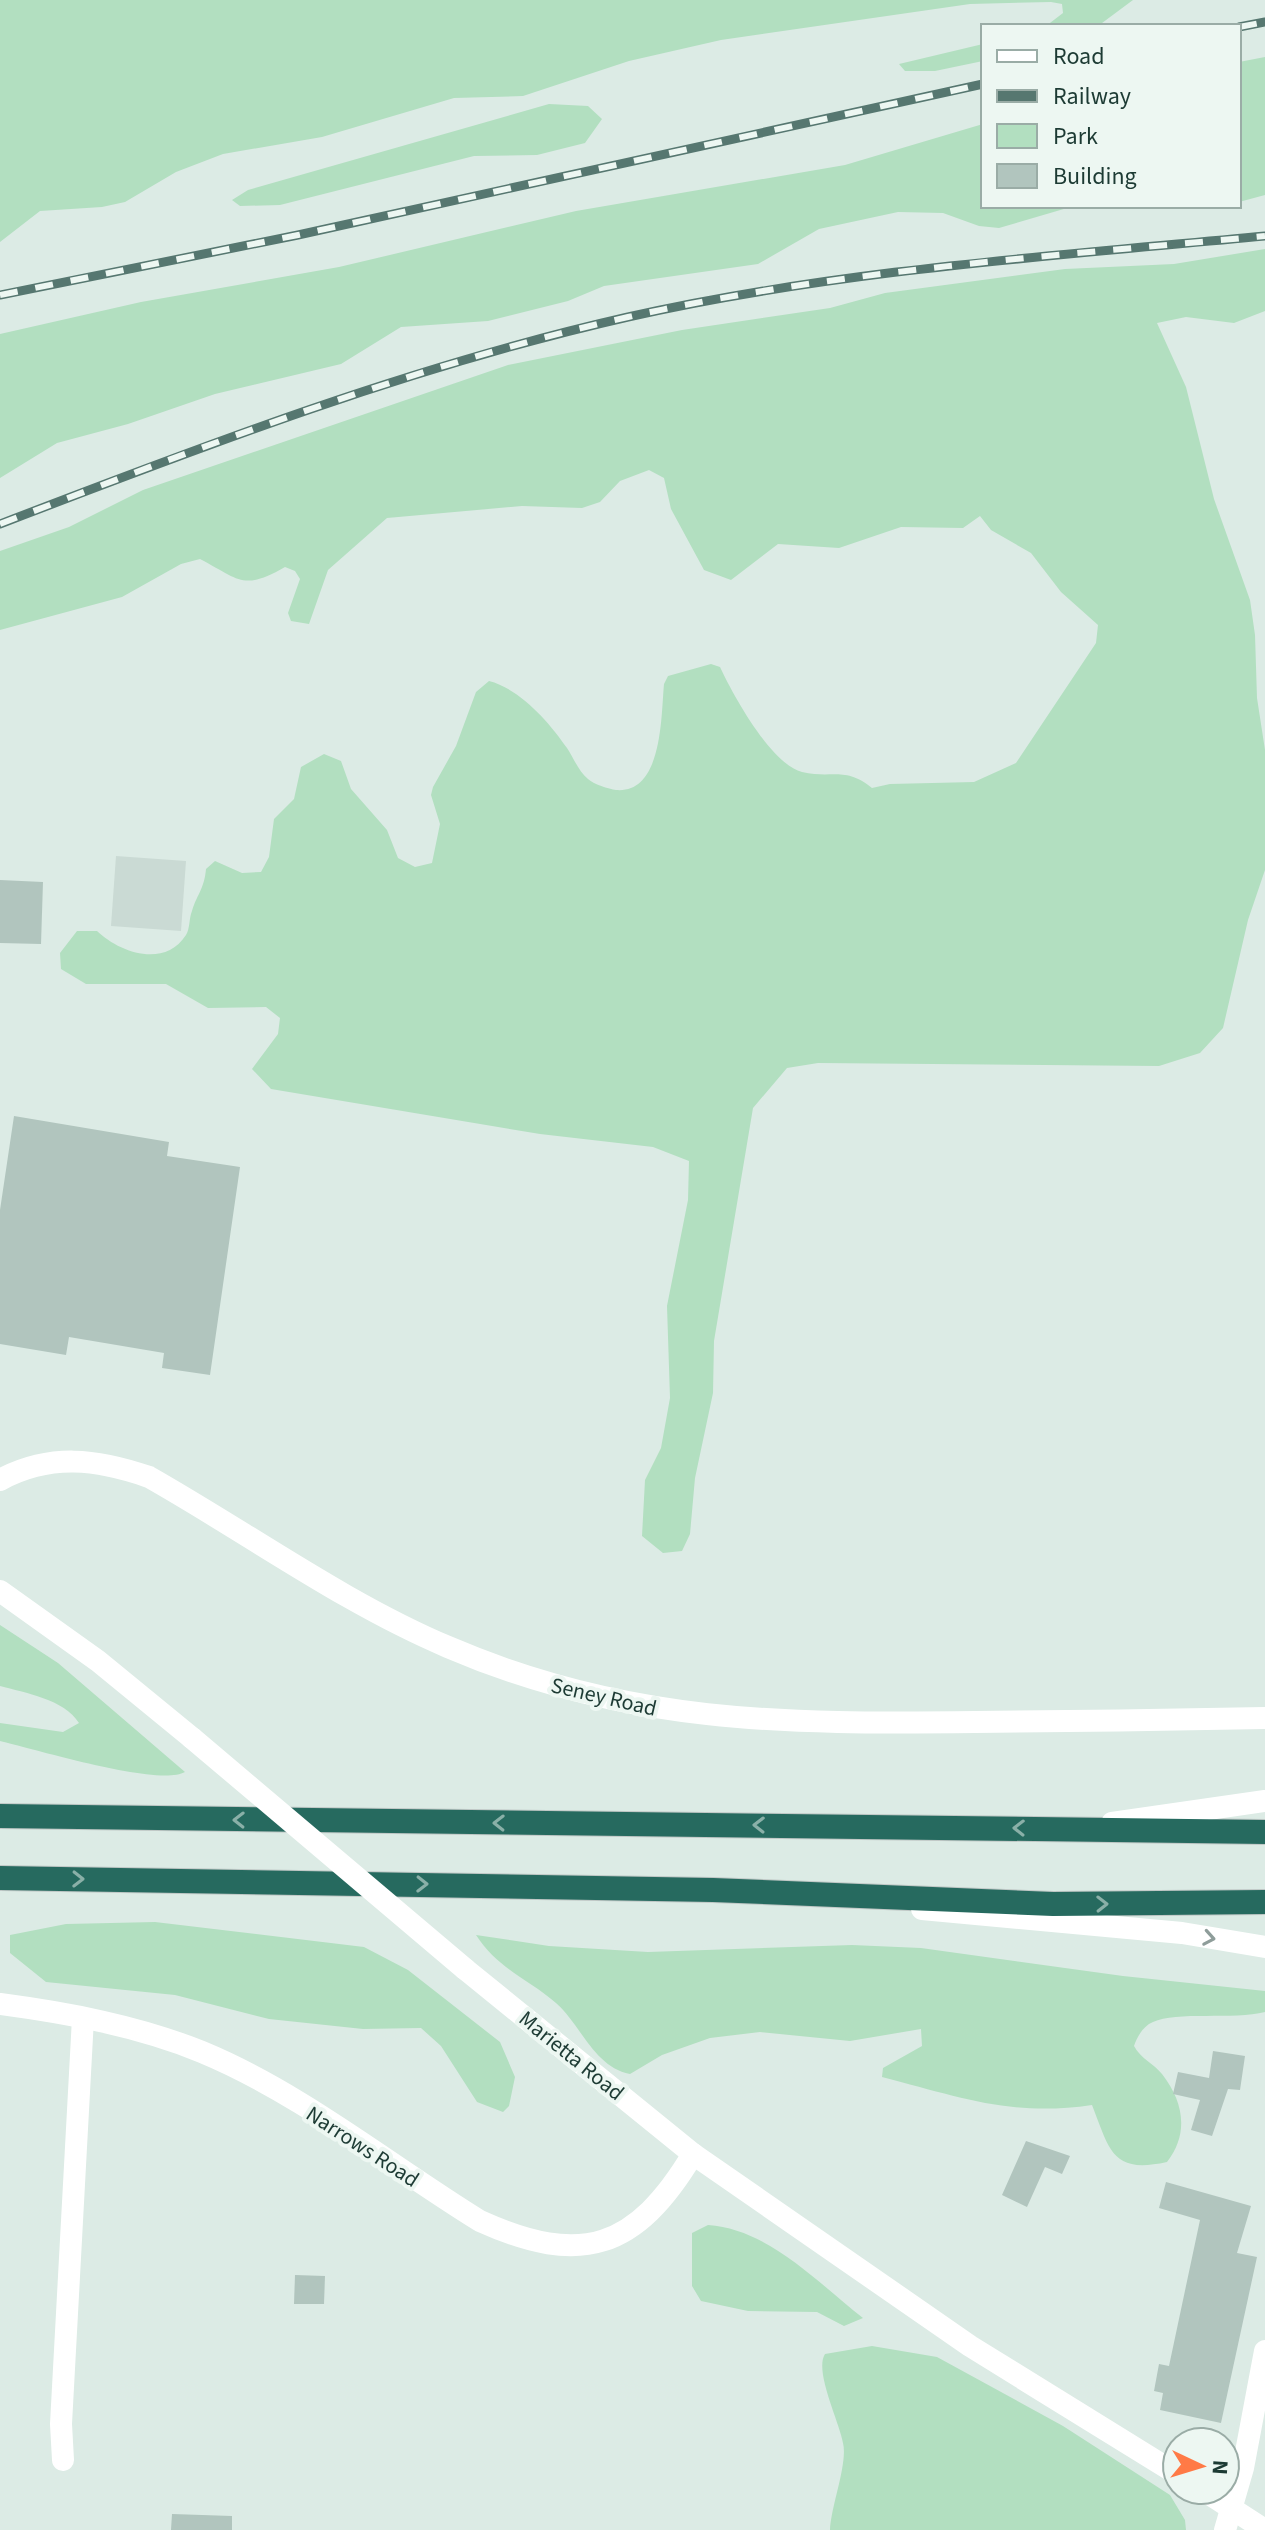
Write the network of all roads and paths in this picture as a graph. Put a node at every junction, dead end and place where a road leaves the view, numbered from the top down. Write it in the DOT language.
graph roads {
  1 [pos="0,1480"];
  2 [pos="0,1591"];
  3 [pos="1265,1718"];
  4 [pos="1265,1801"];
  5 [pos="0,1816"];
  6 [pos="1071,1829"];
  7 [pos="1265,1832"];
  8 [pos="0,1878"];
  9 [pos="713,1890"];
  10 [pos="1265,1902"];
  11 [pos="1265,1947"];
  12 [pos="0,2004"];
  13 [pos="83,2018"];
  14 [pos="693,2154"];
  15 [pos="1265,2351"];
  16 [pos="63,2460"];
  17 [pos="1161,2464"];
  18 [pos="1229,2506"];
  19 [pos="1232,2508"];
  20 [pos="1225,2530"];
  21 [pos="1265,2530"];
  1 -- 3 [label="street, Seney Road"];
  2 -- 14 [label="street, Marietta Road, bridge"];
  4 -- 6 [label="street"];
  6 -- 5 [label="highway, one-way"];
  6 -- 7 [label="highway"];
  8 -- 9 [label="highway, one-way"];
  9 -- 10 [label="highway, one-way"];
  9 -- 11 [label="street, one-way"];
  12 -- 13 [label="street, Narrows Road"];
  13 -- 14 [label="street, Narrows Road"];
  13 -- 16 [label="street"];
  14 -- 17 [label="street, Marietta Road"];
  15 -- 19 [label="street"];
  18 -- 19 [label="street"];
  19 -- 20 [label="street"];
  19 -- 21 [label="street"];
}
